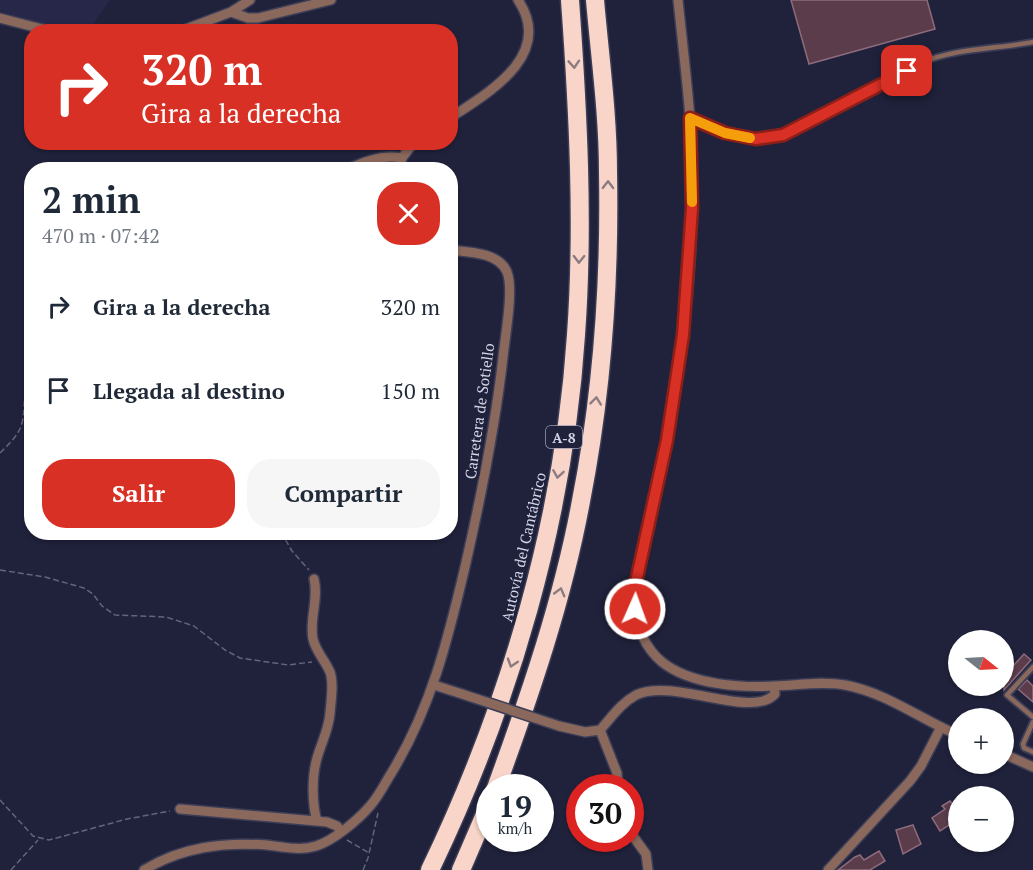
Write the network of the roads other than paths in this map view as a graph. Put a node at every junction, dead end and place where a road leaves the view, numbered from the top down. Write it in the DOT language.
graph roads {
  1 [pos="250,0"];
  2 [pos="331,0"];
  3 [pos="518,0"];
  4 [pos="678,0"];
  5 [pos="595,1"];
  6 [pos="570,3"];
  7 [pos="231,12"];
  8 [pos="0,18"];
  9 [pos="24,24"];
  10 [pos="199,24"];
  11 [pos="1033,42"];
  12 [pos="458,113"];
  13 [pos="690,118"];
  14 [pos="408,150"];
  15 [pos="402,158"];
  16 [pos="361,162"];
  17 [pos="401,162"];
  18 [pos="458,251"];
  19 [pos="314,579"];
  20 [pos="1033,666"];
  21 [pos="434,685"];
  22 [pos="774,686"];
  23 [pos="1033,720"];
  24 [pos="941,727"];
  25 [pos="600,730"];
  26 [pos="948,730"];
  27 [pos="1033,752"];
  28 [pos="1014,758"];
  29 [pos="1033,767"];
  30 [pos="501,774"];
  31 [pos="617,774"];
  32 [pos="180,809"];
  33 [pos="317,821"];
  34 [pos="341,832"];
  35 [pos="476,835"];
  36 [pos="644,851"];
  37 [pos="144,870"];
  38 [pos="430,870"];
  39 [pos="461,870"];
  40 [pos="648,870"];
  41 [pos="828,870"];
  1 -- 7 [label="street"];
  2 -- 7 [label="street"];
  3 -- 12 [label="street"];
  4 -- 13 [label="street"];
  30 -- 5 [label="highway, A-8, one-way"];
  6 -- 38 [label="highway, Autovía del Cantábrico / A-8, one-way"];
  7 -- 10 [label="street"];
  8 -- 9 [label="street"];
  11 -- 13 [label="lane"];
  13 -- 22 [label="street"];
  14 -- 15 [label="street"];
  15 -- 16 [label="street"];
  15 -- 17 [label="street"];
  18 -- 21 [label="street, Carretera de Sotiello"];
  19 -- 33 [label="street"];
  20 -- 23 [label="lane"];
  21 -- 25 [label="street, bridge"];
  21 -- 34 [label="street"];
  22 -- 24 [label="street"];
  22 -- 25 [label="street"];
  23 -- 27 [label="lane"];
  24 -- 26 [label="street"];
  24 -- 41 [label="street"];
  25 -- 31 [label="street"];
  28 -- 29 [label="street"];
  32 -- 33 [label="street"];
  33 -- 34 [label="street"];
  34 -- 37 [label="street"];
  35 -- 39 [label="highway"];
  36 -- 40 [label="street"];
}
